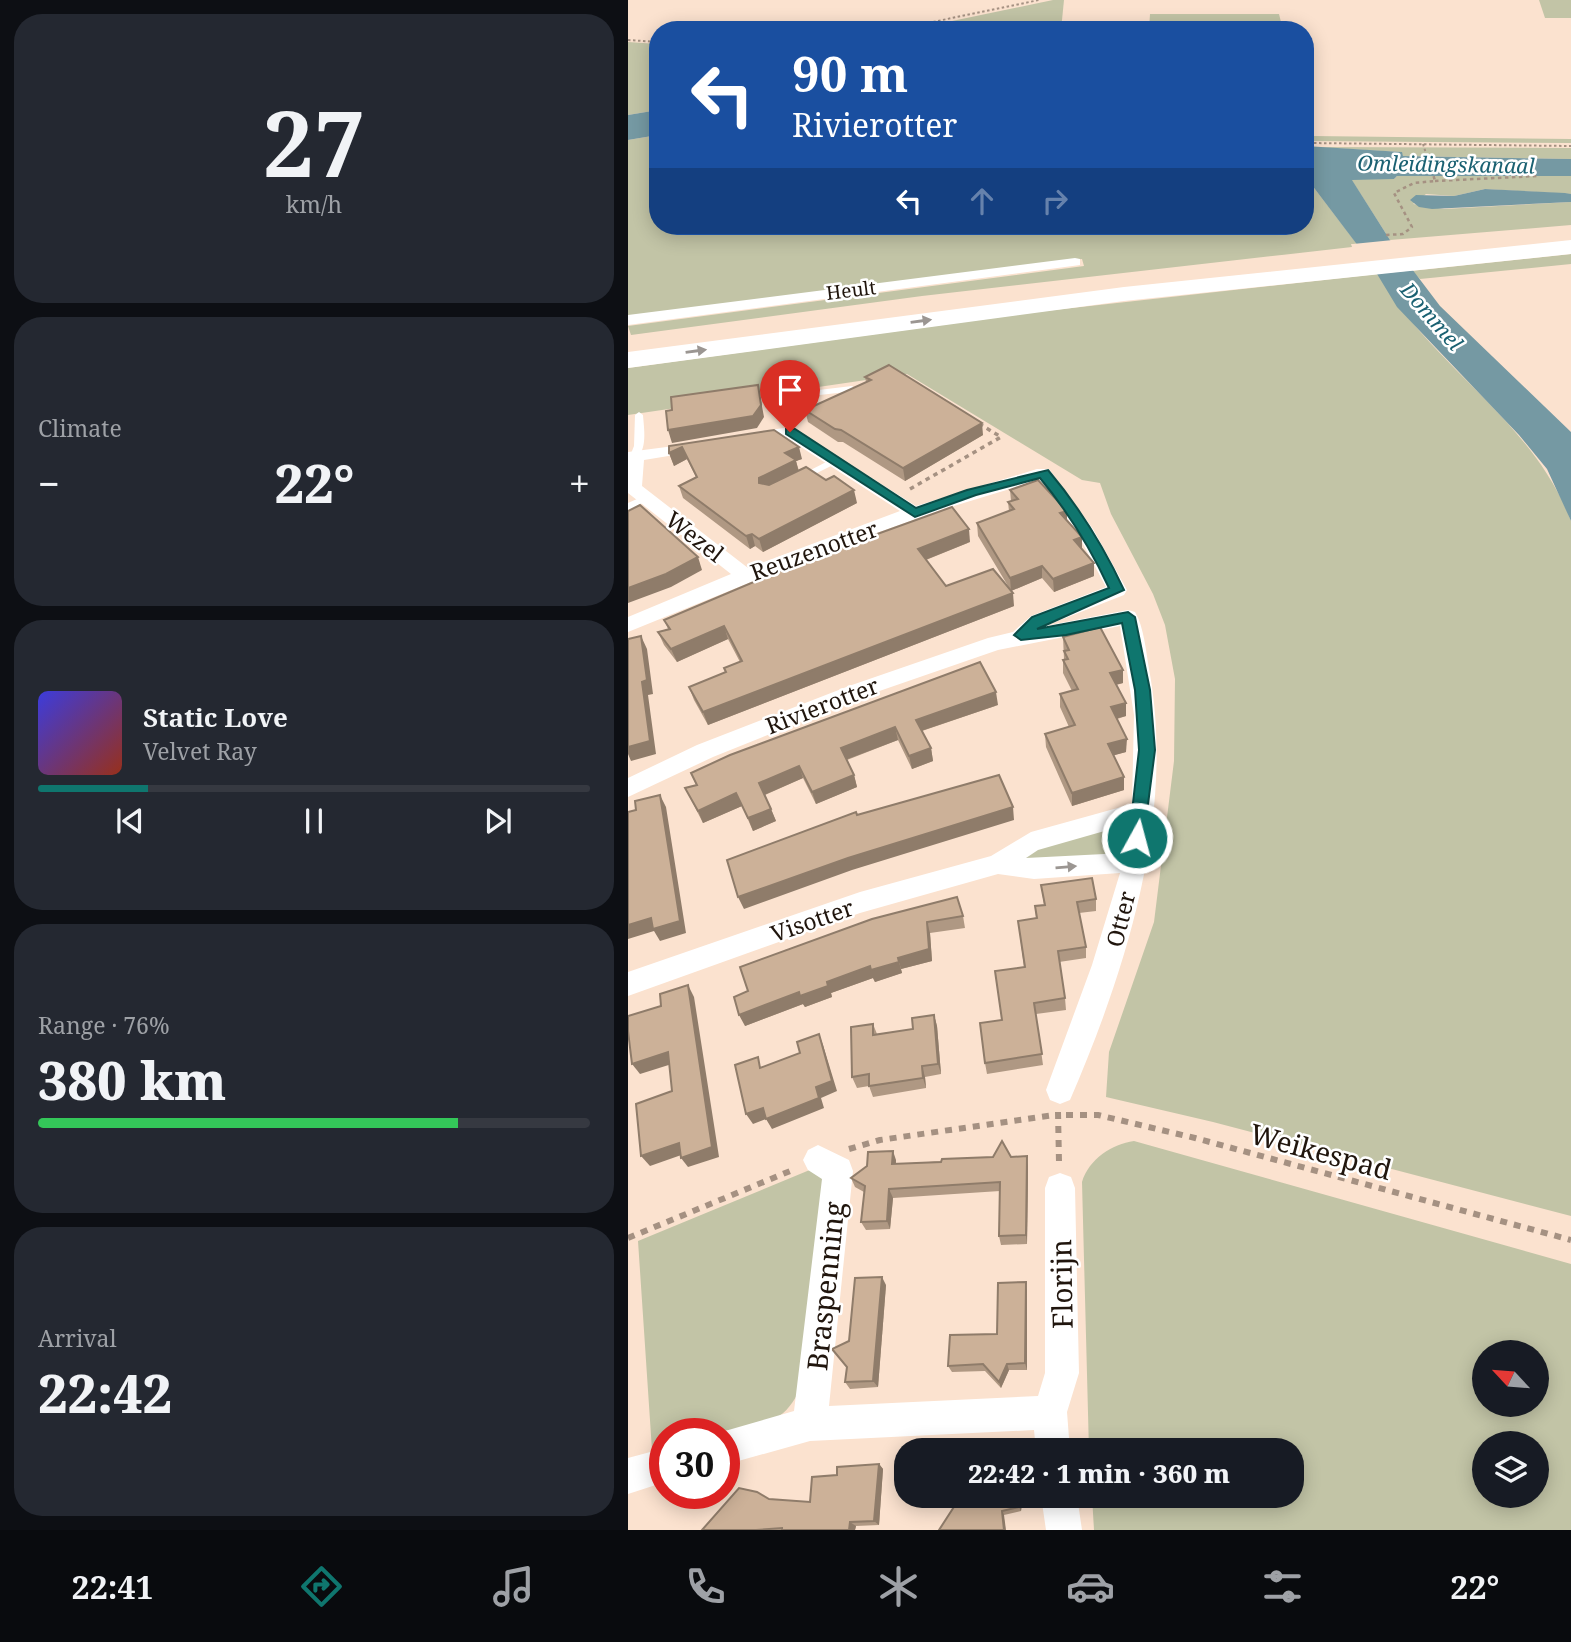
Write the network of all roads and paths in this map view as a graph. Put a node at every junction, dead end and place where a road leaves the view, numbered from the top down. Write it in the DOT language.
graph roads {
  1 [pos="1039,0"];
  2 [pos="938,21"];
  3 [pos="628,40"];
  4 [pos="649,41"];
  5 [pos="1314,142"];
  6 [pos="1422,144"];
  7 [pos="1571,146"];
  8 [pos="1537,176"];
  9 [pos="1434,179"];
  10 [pos="1571,231"];
  11 [pos="1386,235"];
  12 [pos="1571,247"];
  13 [pos="1413,254"];
  14 [pos="1360,260"];
  15 [pos="1075,262"];
  16 [pos="628,320"];
  17 [pos="628,341"];
  18 [pos="628,360"];
  19 [pos="852,389"];
  20 [pos="639,415"];
  21 [pos="968,417"];
  22 [pos="790,432"];
  23 [pos="739,440"];
  24 [pos="713,444"];
  25 [pos="632,457"];
  26 [pos="836,460"];
  27 [pos="792,482"];
  28 [pos="646,498"];
  29 [pos="893,499"];
  30 [pos="628,507"];
  31 [pos="915,513"];
  32 [pos="745,575"];
  33 [pos="1117,590"];
  34 [pos="1128,617"];
  35 [pos="628,625"];
  36 [pos="1021,635"];
  37 [pos="628,788"];
  38 [pos="1141,811"];
  39 [pos="998,864"];
  40 [pos="1134,864"];
  41 [pos="628,984"];
  42 [pos="1059,1102"];
  43 [pos="818,1160"];
  44 [pos="1060,1188"];
  45 [pos="1571,1240"];
  46 [pos="1050,1412"];
  47 [pos="810,1424"];
  48 [pos="1052,1438"];
  49 [pos="740,1444"];
  50 [pos="649,1470"];
  51 [pos="628,1476"];
  52 [pos="1061,1508"];
  53 [pos="1064,1530"];
  1 -- 2 [label="path"];
  3 -- 4 [label="path"];
  5 -- 6 [label="path"];
  6 -- 7 [label="path"];
  6 -- 9 [label="path"];
  8 -- 9 [label="path"];
  9 -- 11 [label="path"];
  10 -- 13 [label="highway"];
  12 -- 13 [label="highway"];
  13 -- 14 [label="highway"];
  14 -- 17 [label="highway"];
  18 -- 14 [label="highway, one-way"];
  15 -- 16 [label="street, Heult"];
  19 -- 22 [label="lane"];
  20 -- 25 [label="lane"];
  21 -- 29 [label="path"];
  22 -- 23 [label="street"];
  22 -- 26 [label="street"];
  24 -- 25 [label="street"];
  25 -- 28 [label="street, Wezel"];
  26 -- 27 [label="lane"];
  26 -- 29 [label="street"];
  28 -- 30 [label="lane, Wezel"];
  28 -- 32 [label="street, Wezel"];
  29 -- 31 [label="street"];
  31 -- 32 [label="street, Reuzenotter"];
  31 -- 33 [label="street, Reuzenotter"];
  32 -- 35 [label="street, Reuzenotter"];
  33 -- 36 [label="street, Rivierotter"];
  34 -- 36 [label="street, Rivierotter"];
  34 -- 38 [label="street, Otter"];
  36 -- 37 [label="street, Rivierotter"];
  38 -- 39 [label="street, Visotter"];
  38 -- 40 [label="street, Otter"];
  39 -- 40 [label="street, Visotter, one-way"];
  39 -- 41 [label="street, Visotter"];
  40 -- 42 [label="street, Otter"];
  42 -- 44 [label="path"];
  42 -- 45 [label="path, Weikespad"];
  43 -- 47 [label="street, Braspenning"];
  44 -- 46 [label="street, Florijn"];
  46 -- 47 [label="street"];
  46 -- 48 [label="street, Florijn"];
  47 -- 49 [label="street"];
  50 -- 51 [label="street"];
  52 -- 53 [label="street"];
}
